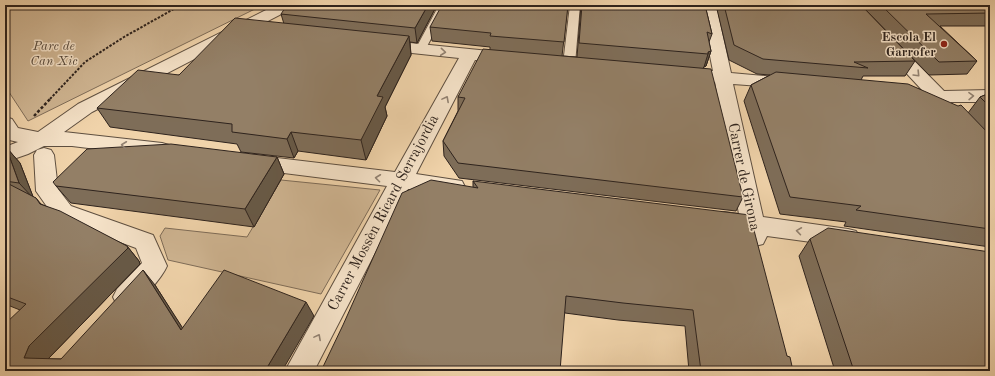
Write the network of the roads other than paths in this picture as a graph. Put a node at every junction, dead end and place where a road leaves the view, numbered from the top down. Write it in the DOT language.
graph roads {
  1 [pos="288,5"];
  2 [pos="444,5"];
  3 [pos="575,5"];
  4 [pos="708,5"];
  5 [pos="851,5"];
  6 [pos="238,30"];
  7 [pos="268,34"];
  8 [pos="367,44"];
  9 [pos="420,50"];
  10 [pos="470,55"];
  11 [pos="523,60"];
  12 [pos="569,64"];
  13 [pos="669,73"];
  14 [pos="723,77"];
  15 [pos="808,85"];
  16 [pos="892,92"];
  17 [pos="990,96"];
  18 [pos="939,97"];
  19 [pos="954,113"];
  20 [pos="5,123"];
  21 [pos="42,147"];
  22 [pos="182,153"];
  23 [pos="5,155"];
  24 [pos="229,159"];
  25 [pos="402,180"];
  26 [pos="472,189"];
  27 [pos="706,219"];
  28 [pos="752,224"];
  29 [pos="867,241"];
  30 [pos="760,255"];
  31 [pos="112,313"];
  32 [pos="299,371"];
  1 -- 6 [label="street"];
  2 -- 9 [label="lane"];
  3 -- 12 [label="lane"];
  4 -- 14 [label="street, Carrer de Girona"];
  5 -- 18 [label="street, one-way"];
  6 -- 7 [label="street"];
  6 -- 21 [label="street"];
  8 -- 9 [label="street"];
  9 -- 10 [label="street, one-way"];
  10 -- 11 [label="street"];
  25 -- 10 [label="street, Carrer Mossèn Ricard Serrajordia, one-way"];
  13 -- 14 [label="street"];
  14 -- 15 [label="street"];
  14 -- 28 [label="street, Carrer de Girona"];
  16 -- 18 [label="street"];
  18 -- 17 [label="street, one-way"];
  18 -- 19 [label="street"];
  20 -- 21 [label="street"];
  22 -- 21 [label="street, one-way"];
  21 -- 23 [label="street"];
  21 -- 31 [label="street"];
  25 -- 24 [label="street, one-way"];
  25 -- 26 [label="street"];
  32 -- 25 [label="street, Carrer Mossèn Ricard Serrajordia, one-way"];
  27 -- 28 [label="street"];
  29 -- 28 [label="street, one-way"];
  28 -- 30 [label="street, Carrer de Girona"];
}
